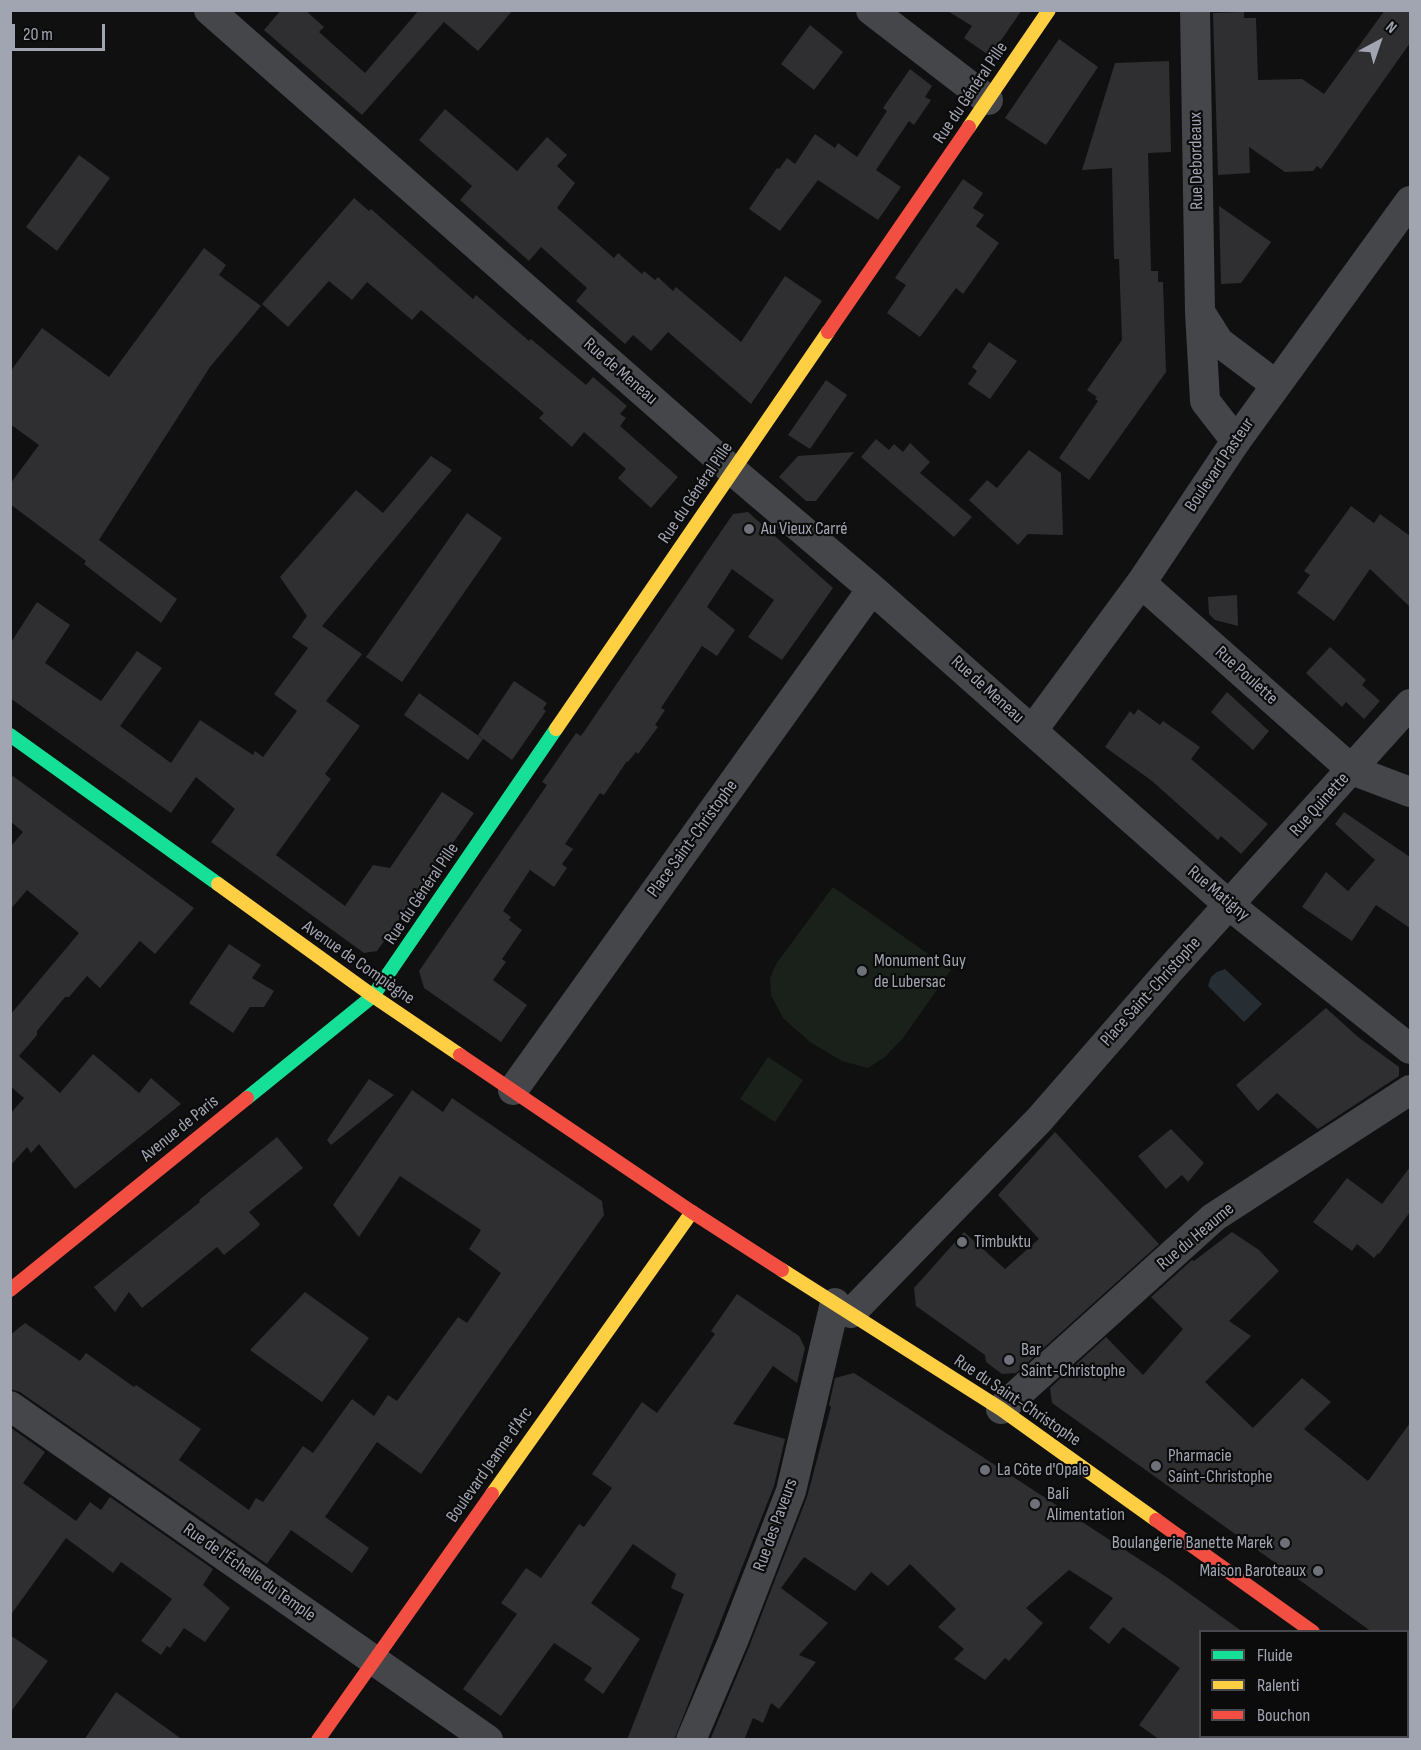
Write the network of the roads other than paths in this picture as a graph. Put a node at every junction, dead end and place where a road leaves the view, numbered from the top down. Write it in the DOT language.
graph roads {
  1 [pos="209,10"];
  2 [pos="871,10"];
  3 [pos="1049,10"];
  4 [pos="1195,10"];
  5 [pos="988,100"];
  6 [pos="1410,201"];
  7 [pos="1200,312"];
  8 [pos="1276,385"];
  9 [pos="1236,441"];
  10 [pos="733,471"];
  11 [pos="1141,583"];
  12 [pos="872,589"];
  13 [pos="1410,704"];
  14 [pos="1032,731"];
  15 [pos="10,735"];
  16 [pos="1352,770"];
  17 [pos="1410,792"];
  18 [pos="1229,905"];
  19 [pos="373,996"];
  20 [pos="1410,1049"];
  21 [pos="513,1090"];
  22 [pos="1410,1090"];
  23 [pos="692,1212"];
  24 [pos="10,1290"];
  25 [pos="843,1308"];
  26 [pos="10,1406"];
  27 [pos="1001,1409"];
  28 [pos="1310,1630"];
  29 [pos="374,1660"];
  30 [pos="318,1740"];
  31 [pos="488,1740"];
  32 [pos="691,1740"];
  1 -- 10 [label="street, Rue de Meneau"];
  2 -- 5 [label="street"];
  3 -- 5 [label="street, Rue du Général Pille"];
  4 -- 7 [label="street, Rue Debordeaux"];
  5 -- 10 [label="street, Rue du Général Pille"];
  6 -- 8 [label="street, Boulevard Pasteur"];
  7 -- 8 [label="street"];
  7 -- 9 [label="street, Rue Debordeaux"];
  8 -- 9 [label="street, Boulevard Pasteur"];
  9 -- 11 [label="street, Boulevard Pasteur"];
  10 -- 12 [label="street, Rue de Meneau"];
  10 -- 19 [label="street, Rue du Général Pille"];
  11 -- 14 [label="street, Boulevard Pasteur"];
  11 -- 16 [label="street, Rue Poulette"];
  12 -- 14 [label="street, Rue de Meneau"];
  12 -- 21 [label="street, Place Saint-Christophe"];
  13 -- 16 [label="street, Rue Quinette"];
  14 -- 18 [label="street, Rue Matigny"];
  15 -- 19 [label="street, Avenue de Compiègne"];
  16 -- 17 [label="street"];
  16 -- 18 [label="street, Rue Quinette"];
  18 -- 20 [label="street, Rue Matigny"];
  18 -- 25 [label="street, Place Saint-Christophe"];
  19 -- 21 [label="street, Avenue de Compiègne"];
  19 -- 24 [label="street, Avenue de Paris"];
  21 -- 23 [label="street, Avenue de Compiègne"];
  22 -- 27 [label="street, Rue du Heaume"];
  23 -- 25 [label="street, Rue du Saint-Christophe"];
  23 -- 29 [label="street, Boulevard Jeanne d'Arc"];
  25 -- 27 [label="street, Rue du Saint-Christophe"];
  25 -- 32 [label="street, Rue des Paveurs"];
  26 -- 29 [label="street, Rue de l'Échelle du Temple"];
  27 -- 28 [label="street, Rue du Saint-Christophe"];
  29 -- 30 [label="street, Boulevard Jeanne d'Arc"];
  29 -- 31 [label="street, Rue de l'Échelle du Temple"];
}
